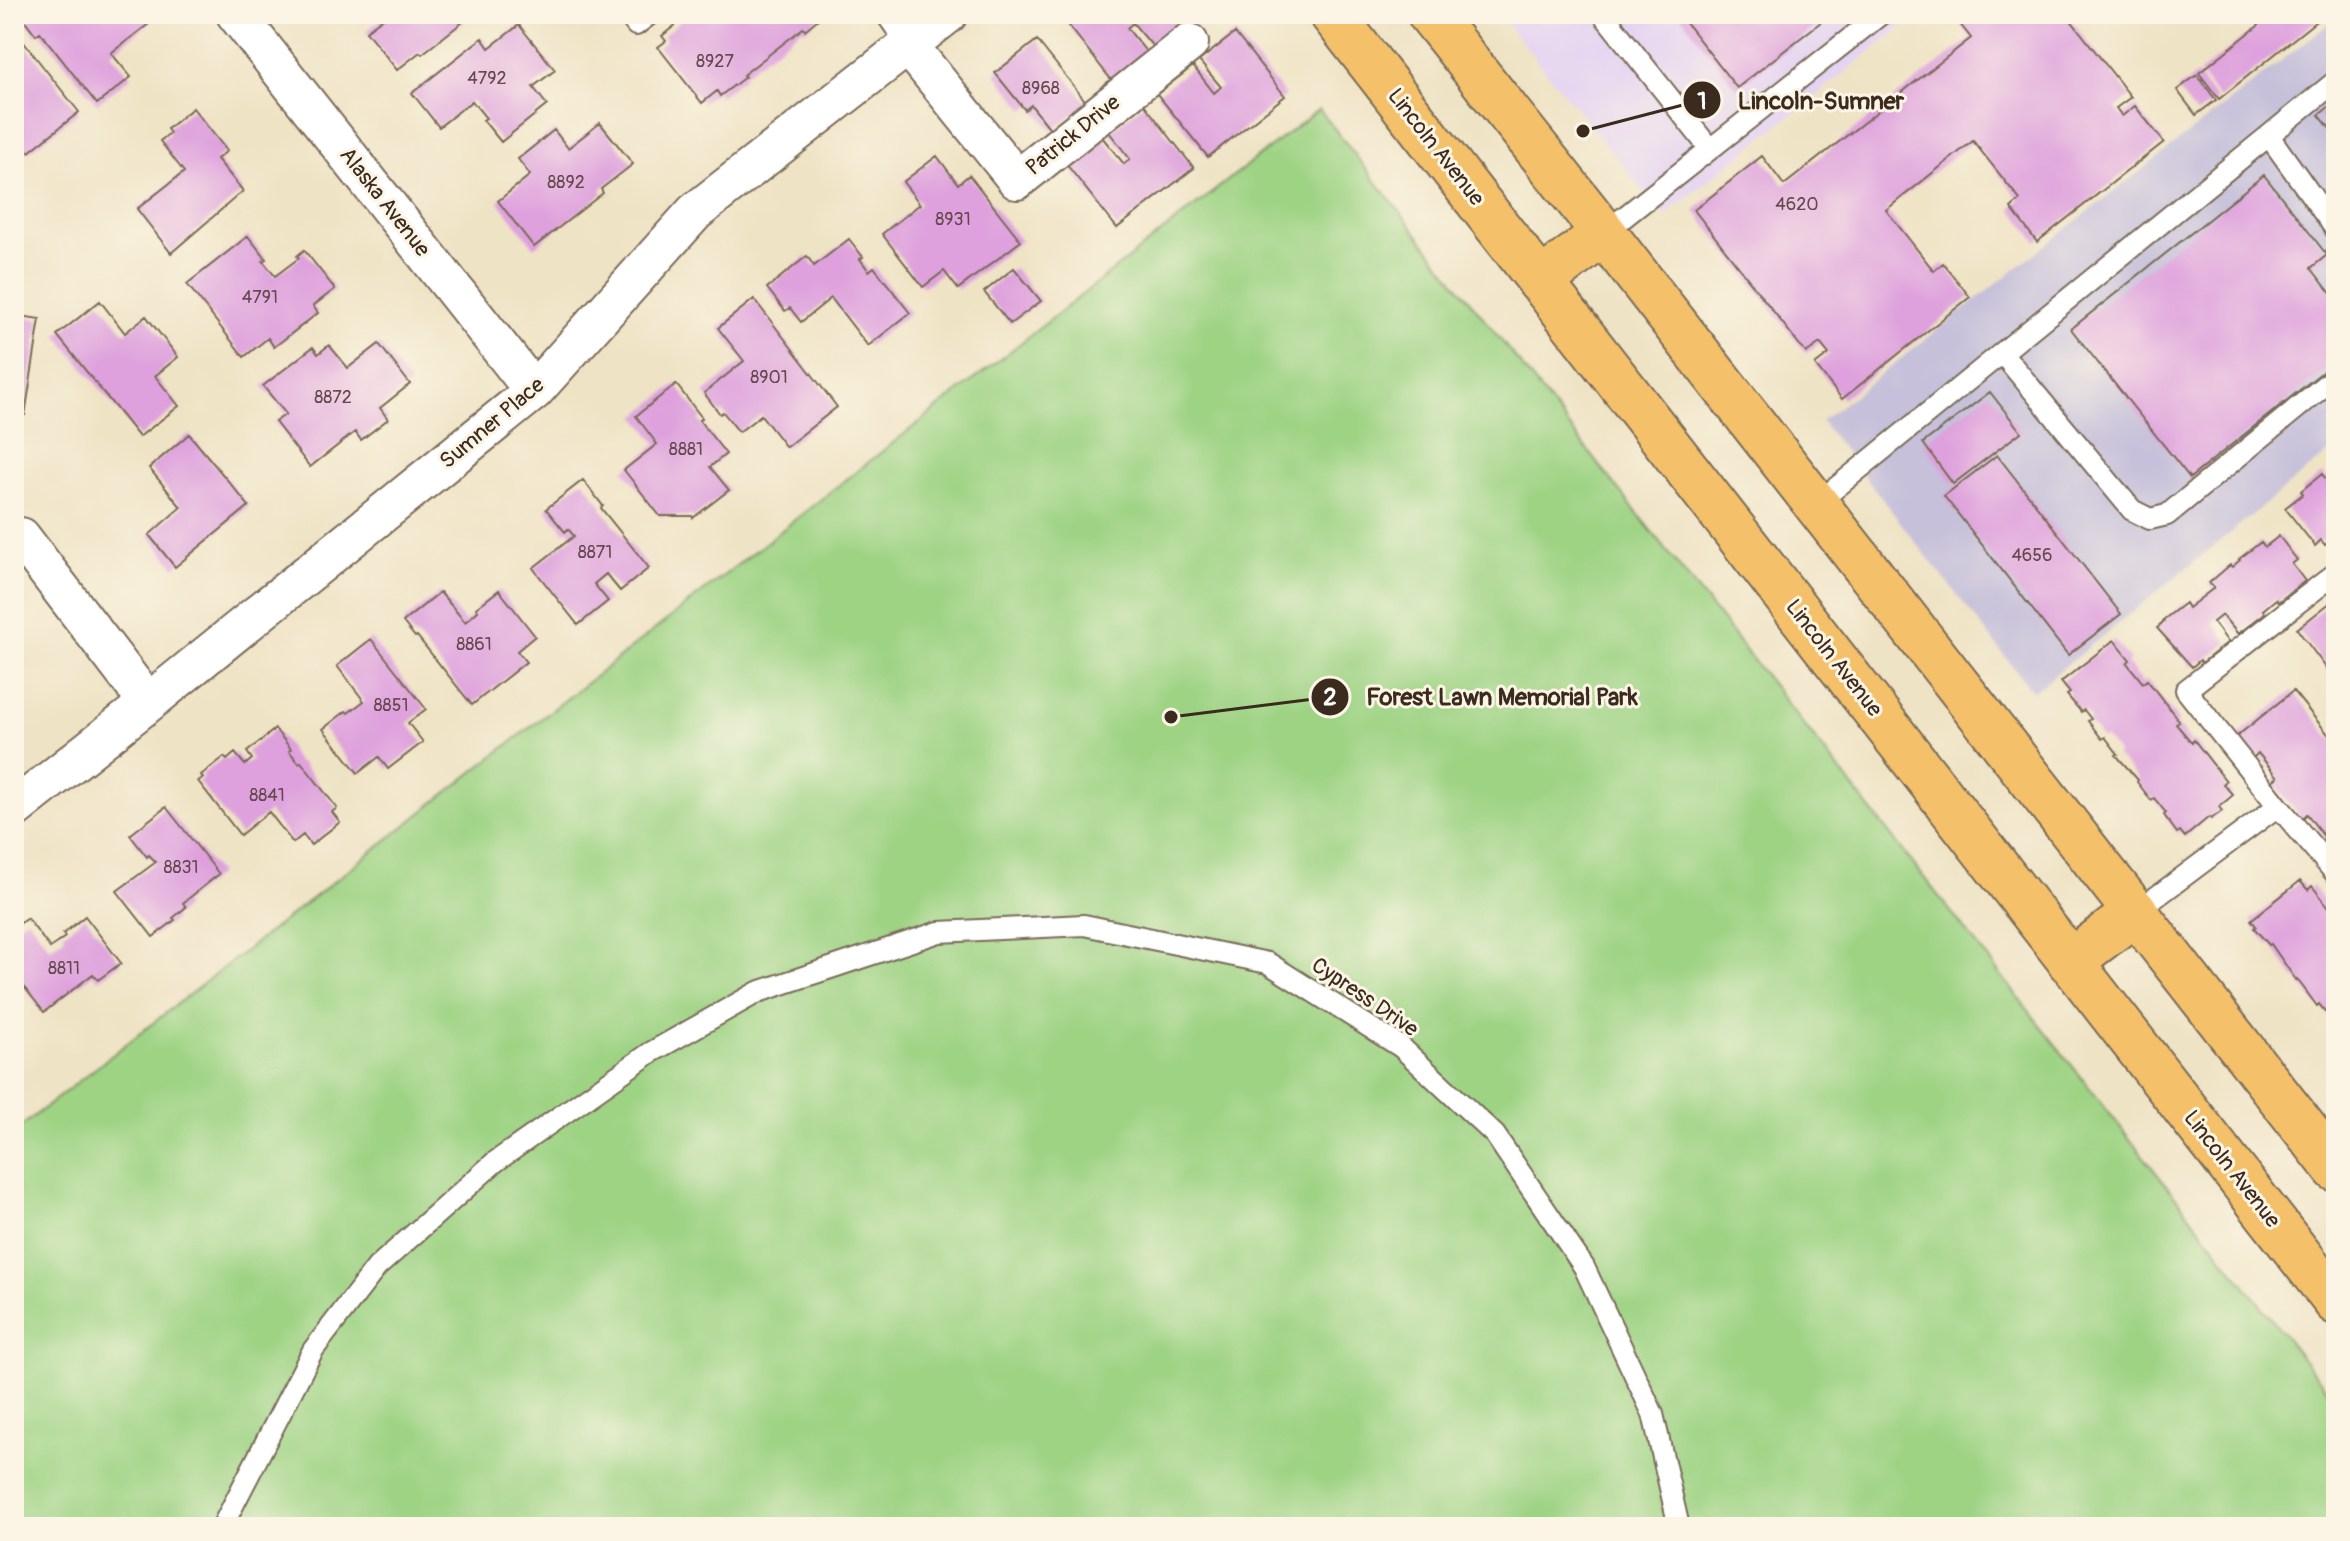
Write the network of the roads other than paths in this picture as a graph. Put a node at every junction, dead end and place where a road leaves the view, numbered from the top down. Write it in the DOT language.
graph roads {
  1 [pos="236,14"];
  2 [pos="886,14"];
  3 [pos="948,14"];
  4 [pos="1332,14"];
  5 [pos="1430,14"];
  6 [pos="1603,14"];
  7 [pos="1881,14"];
  8 [pos="1189,43"];
  9 [pos="908,45"];
  10 [pos="2336,81"];
  11 [pos="2269,136"];
  12 [pos="1710,149"];
  13 [pos="2336,230"];
  14 [pos="1604,233"];
  15 [pos="1540,282"];
  16 [pos="2002,353"];
  17 [pos="2336,376"];
  18 [pos="534,391"];
  19 [pos="1816,504"];
  20 [pos="21,537"];
  21 [pos="2336,573"];
  22 [pos="148,703"];
  23 [pos="2278,806"];
  24 [pos="14,809"];
  25 [pos="2336,874"];
  26 [pos="2136,912"];
  27 [pos="2070,962"];
  28 [pos="2333,1158"];
  29 [pos="2336,1302"];
  30 [pos="222,1527"];
  31 [pos="1679,1527"];
  1 -- 18 [label="street, Alaska Avenue"];
  2 -- 9 [label="lane"];
  3 -- 9 [label="street, Sumner Place"];
  4 -- 15 [label="main road, Lincoln Avenue"];
  5 -- 14 [label="main road"];
  6 -- 12 [label="lane"];
  7 -- 12 [label="lane"];
  8 -- 9 [label="street, Patrick Drive"];
  9 -- 18 [label="street, Sumner Place"];
  10 -- 11 [label="lane"];
  11 -- 13 [label="lane"];
  11 -- 16 [label="lane"];
  12 -- 14 [label="lane"];
  14 -- 15 [label="main road"];
  14 -- 19 [label="main road"];
  15 -- 27 [label="main road, Lincoln Avenue"];
  16 -- 17 [label="lane"];
  16 -- 19 [label="lane"];
  18 -- 22 [label="street, Sumner Place"];
  19 -- 26 [label="main road"];
  20 -- 22 [label="street"];
  21 -- 23 [label="lane"];
  22 -- 24 [label="street, Sumner Place"];
  23 -- 25 [label="lane"];
  23 -- 26 [label="lane"];
  26 -- 27 [label="main road"];
  26 -- 28 [label="main road"];
  27 -- 29 [label="main road, Lincoln Avenue"];
  30 -- 31 [label="lane, Cypress Drive"];
}
